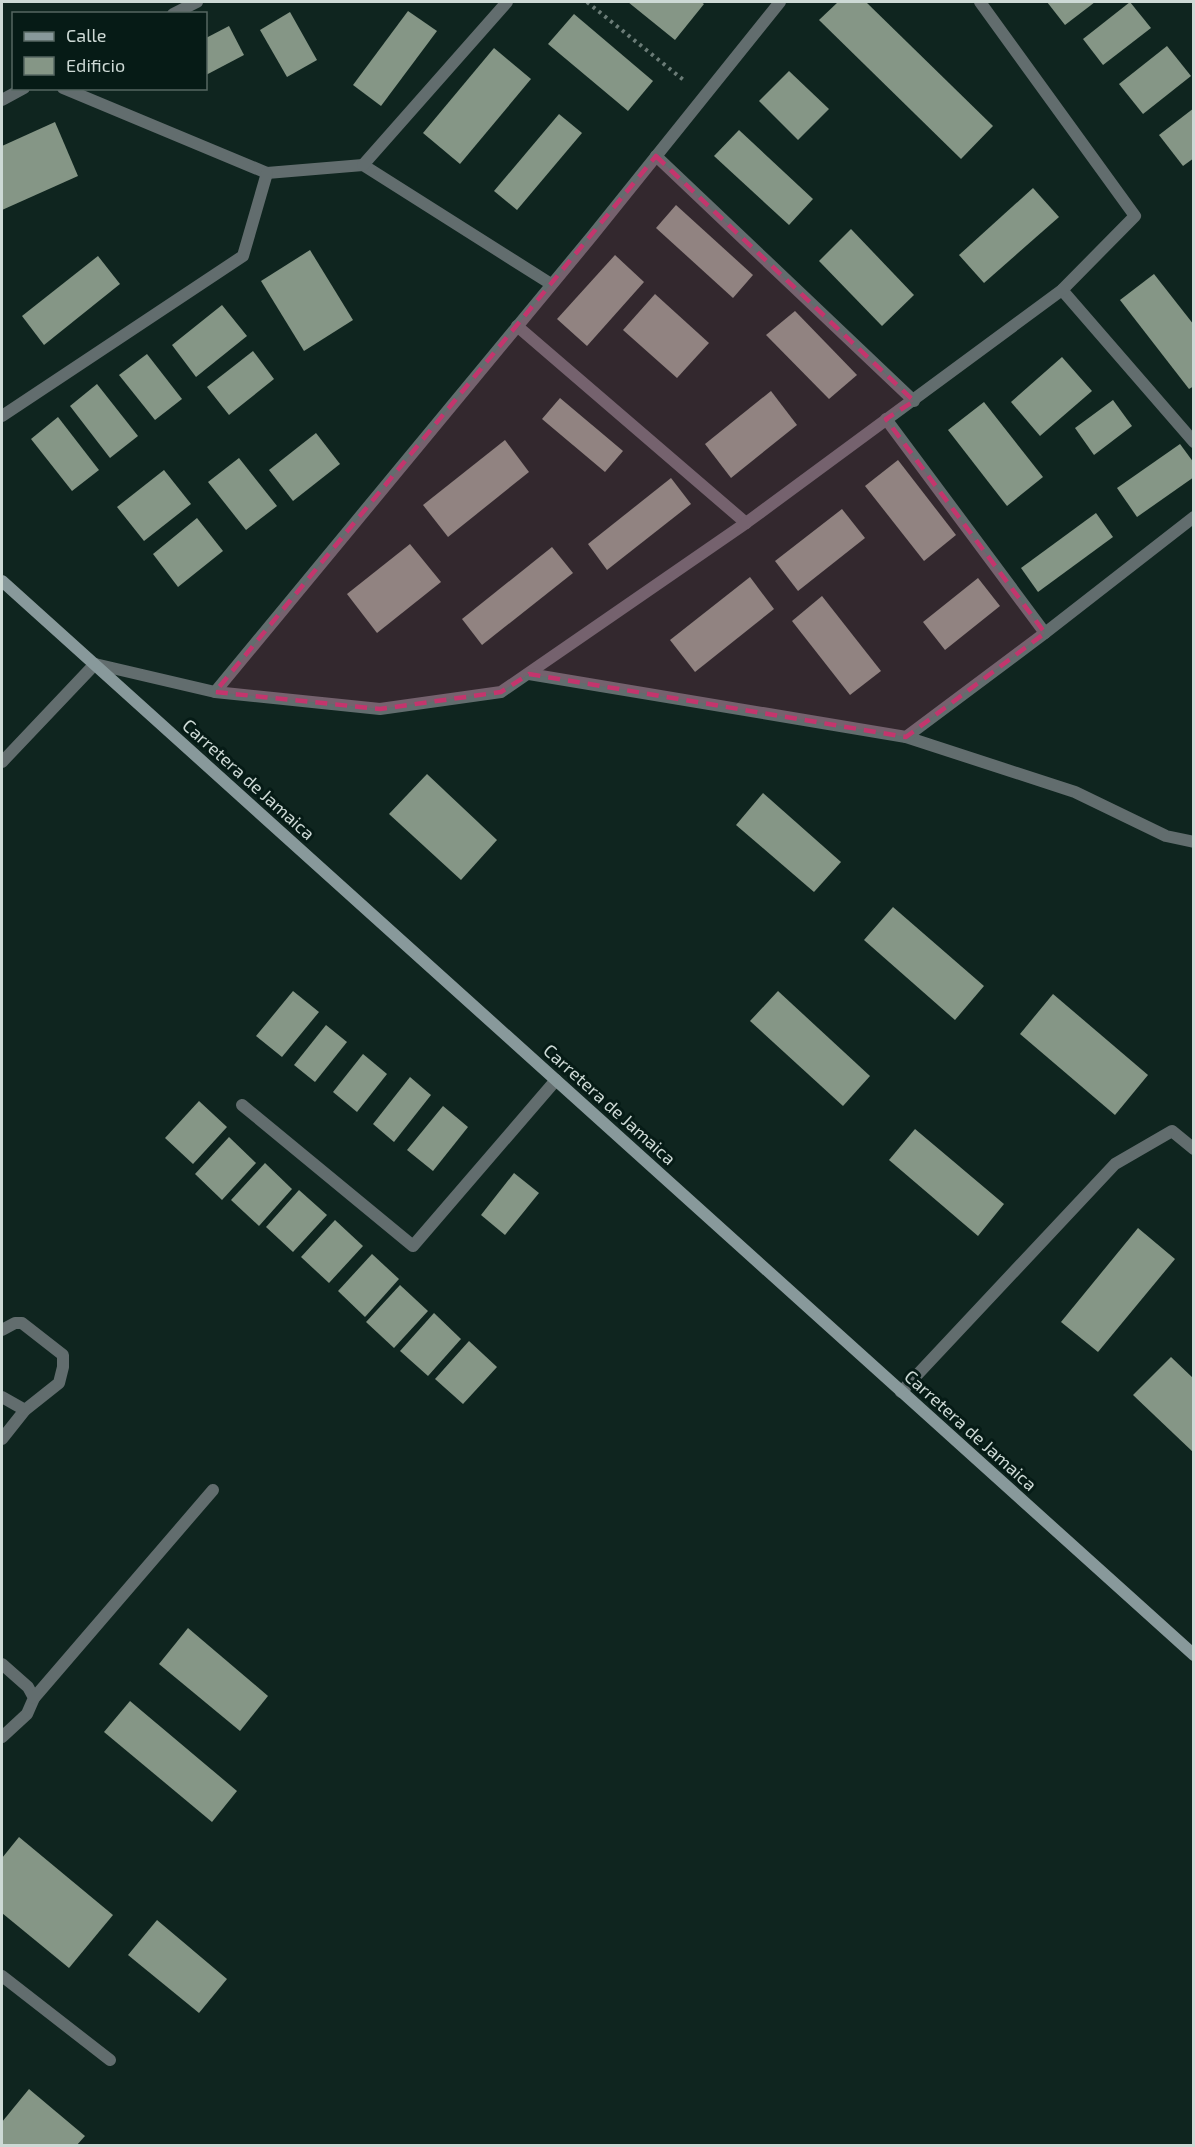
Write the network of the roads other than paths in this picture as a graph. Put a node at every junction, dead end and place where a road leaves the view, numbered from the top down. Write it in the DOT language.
graph roads {
  1 [pos="197,2"];
  2 [pos="507,2"];
  3 [pos="780,2"];
  4 [pos="980,2"];
  5 [pos="177,12"];
  6 [pos="20,90"];
  7 [pos="68,90"];
  8 [pos="2,100"];
  9 [pos="656,156"];
  10 [pos="363,165"];
  11 [pos="267,173"];
  12 [pos="551,284"];
  13 [pos="1062,290"];
  14 [pos="517,326"];
  15 [pos="914,401"];
  16 [pos="2,416"];
  17 [pos="886,419"];
  18 [pos="1194,442"];
  19 [pos="1194,518"];
  20 [pos="746,523"];
  21 [pos="2,582"];
  22 [pos="1046,633"];
  23 [pos="94,664"];
  24 [pos="529,674"];
  25 [pos="215,692"];
  26 [pos="906,737"];
  27 [pos="2,762"];
  28 [pos="1194,842"];
  29 [pos="556,1080"];
  30 [pos="242,1105"];
  31 [pos="1194,1149"];
  32 [pos="2,1330"];
  33 [pos="901,1392"];
  34 [pos="2,1397"];
  35 [pos="24,1410"];
  36 [pos="2,1439"];
  37 [pos="213,1490"];
  38 [pos="1194,1655"];
  39 [pos="2,1664"];
  40 [pos="34,1698"];
  41 [pos="2,1737"];
  42 [pos="2,1976"];
  43 [pos="110,2060"];
  1 -- 5 [label="street"];
  2 -- 10 [label="street"];
  3 -- 9 [label="street"];
  4 -- 13 [label="street"];
  6 -- 8 [label="street"];
  7 -- 11 [label="street"];
  9 -- 12 [label="street"];
  9 -- 15 [label="street"];
  10 -- 11 [label="street"];
  10 -- 12 [label="street"];
  11 -- 16 [label="street"];
  12 -- 14 [label="street"];
  13 -- 15 [label="street"];
  13 -- 18 [label="street"];
  14 -- 20 [label="street"];
  14 -- 25 [label="street"];
  15 -- 17 [label="street"];
  17 -- 20 [label="street"];
  17 -- 22 [label="street"];
  19 -- 22 [label="street"];
  20 -- 24 [label="street"];
  21 -- 23 [label="main road, Carretera de Jamaica"];
  22 -- 26 [label="street"];
  23 -- 25 [label="street"];
  23 -- 27 [label="street"];
  23 -- 29 [label="main road, Carretera de Jamaica"];
  24 -- 25 [label="street"];
  24 -- 26 [label="street"];
  26 -- 28 [label="street"];
  29 -- 30 [label="street"];
  29 -- 33 [label="main road, Carretera de Jamaica"];
  31 -- 33 [label="street"];
  32 -- 35 [label="street"];
  33 -- 38 [label="main road, Carretera de Jamaica"];
  34 -- 35 [label="street"];
  35 -- 36 [label="street"];
  37 -- 40 [label="street"];
  39 -- 40 [label="street"];
  40 -- 41 [label="street"];
  42 -- 43 [label="street"];
}
